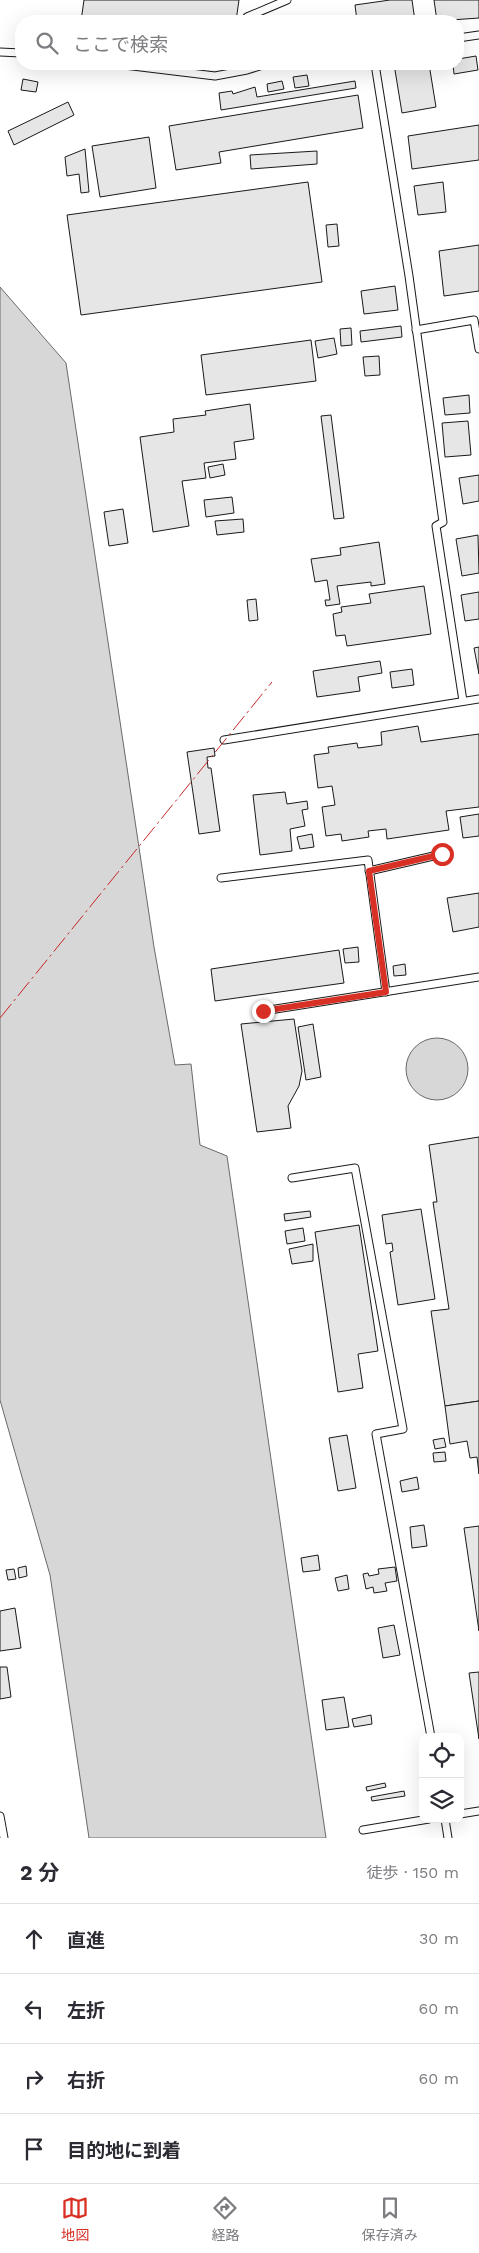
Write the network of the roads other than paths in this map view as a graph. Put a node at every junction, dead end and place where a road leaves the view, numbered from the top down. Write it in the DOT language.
graph roads {
  1 [pos="287,0"];
  2 [pos="252,15"];
  3 [pos="479,35"];
  4 [pos="464,37"];
  5 [pos="0,52"];
  6 [pos="15,53"];
  7 [pos="166,70"];
  8 [pos="236,70"];
  9 [pos="376,70"];
  10 [pos="416,330"];
  11 [pos="479,349"];
  12 [pos="479,699"];
  13 [pos="462,701"];
  14 [pos="224,740"];
  15 [pos="442,854"];
  16 [pos="369,871"];
  17 [pos="221,878"];
  18 [pos="479,978"];
  19 [pos="386,992"];
  20 [pos="263,1011"];
  21 [pos="292,1178"];
  22 [pos="429,1733"];
  23 [pos="479,1811"];
  24 [pos="464,1813"];
  25 [pos="0,1816"];
  26 [pos="419,1821"];
  27 [pos="446,1823"];
  28 [pos="363,1830"];
  29 [pos="4,1838"];
  30 [pos="448,1838"];
  1 -- 2 [label="lane"];
  3 -- 4 [label="lane"];
  5 -- 6 [label="lane"];
  7 -- 8 [label="lane"];
  9 -- 10 [label="lane"];
  10 -- 11 [label="lane"];
  10 -- 13 [label="lane"];
  12 -- 13 [label="lane"];
  13 -- 14 [label="lane"];
  15 -- 16 [label="lane"];
  16 -- 17 [label="lane"];
  16 -- 19 [label="lane"];
  18 -- 19 [label="lane"];
  19 -- 20 [label="lane"];
  21 -- 22 [label="lane"];
  23 -- 24 [label="lane"];
  25 -- 29 [label="lane"];
  26 -- 28 [label="lane"];
  27 -- 30 [label="lane"];
}
